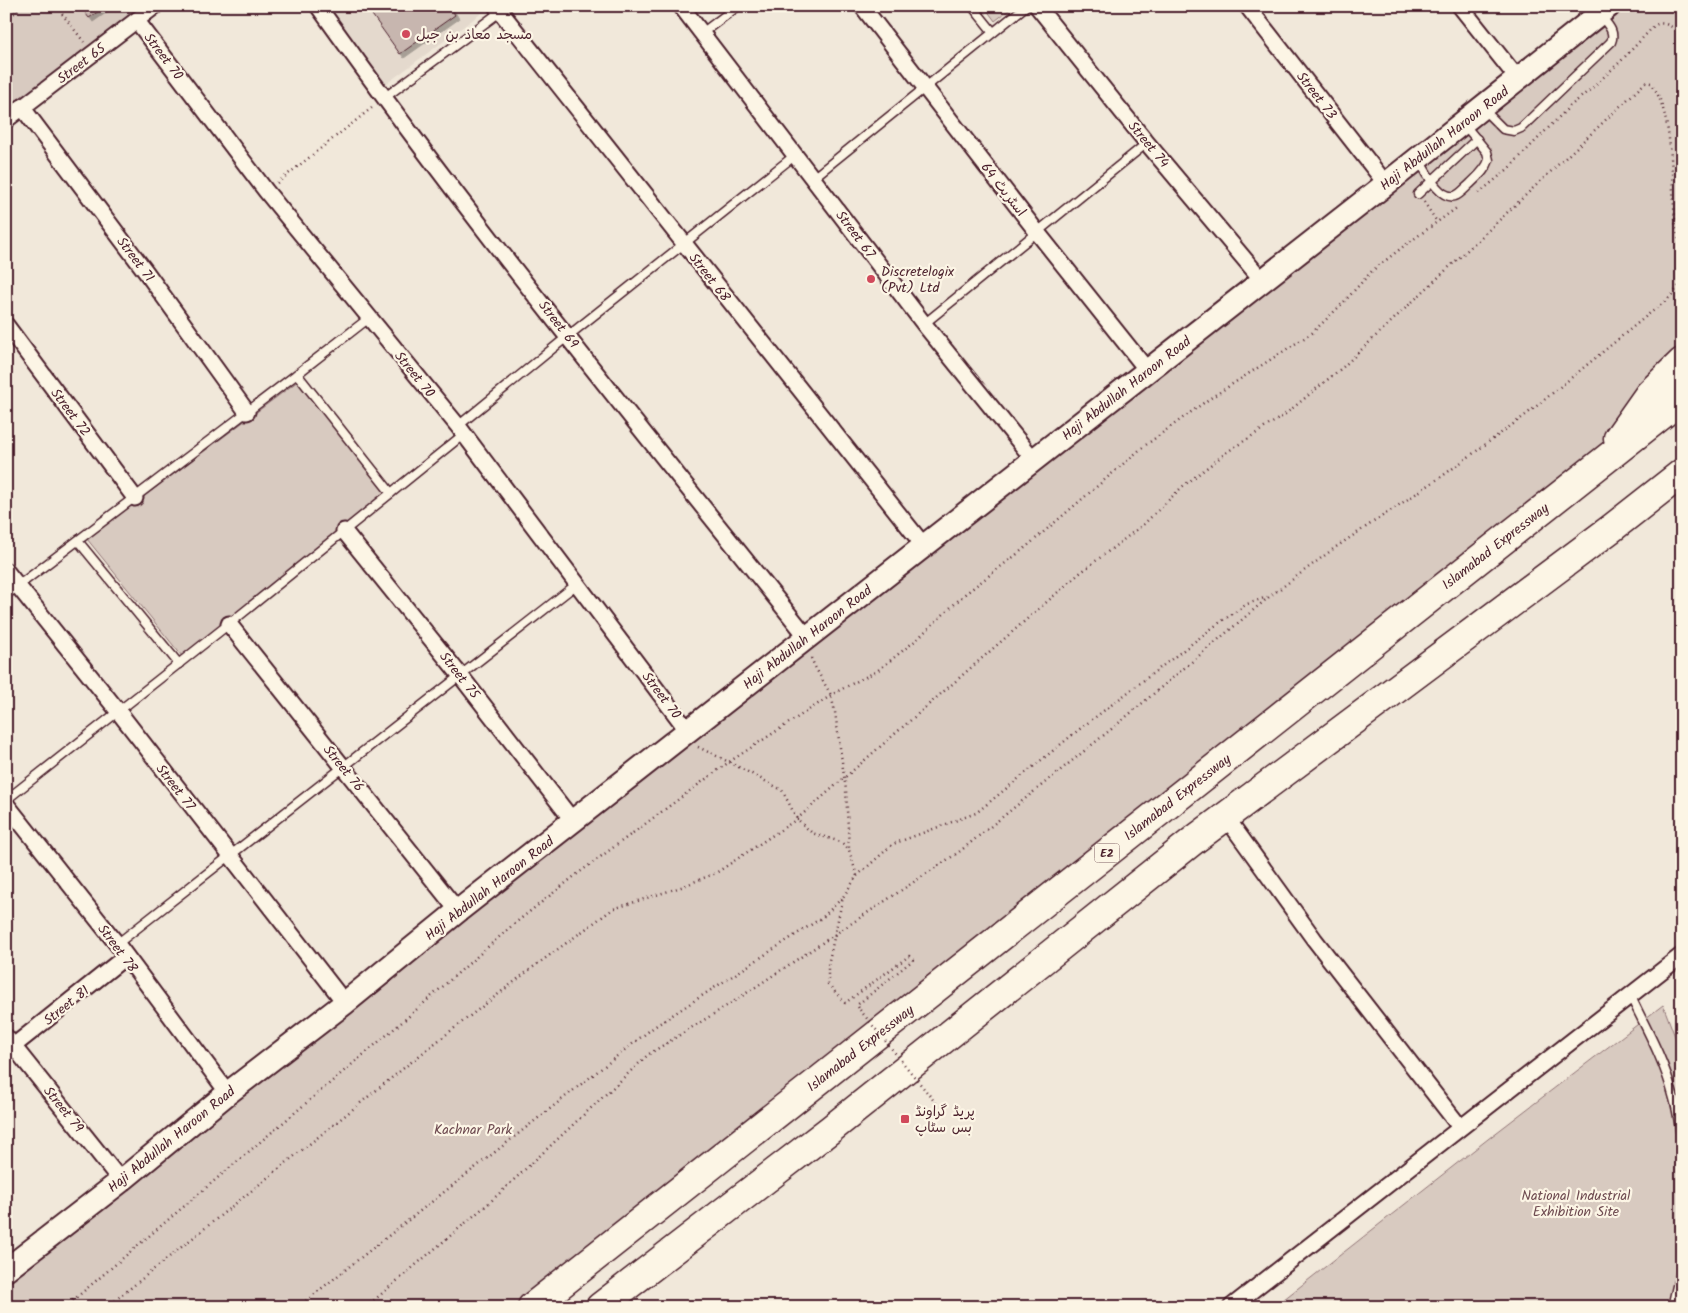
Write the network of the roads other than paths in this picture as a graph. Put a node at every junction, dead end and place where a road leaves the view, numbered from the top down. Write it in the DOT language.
graph roads {
  1 [pos="155,6"];
  2 [pos="318,6"];
  3 [pos="681,6"];
  4 [pos="738,6"];
  5 [pos="862,6"];
  6 [pos="972,6"];
  7 [pos="1026,6"];
  8 [pos="1037,6"];
  9 [pos="1247,6"];
  10 [pos="1460,6"];
  11 [pos="502,8"];
  12 [pos="1604,10"];
  13 [pos="137,21"];
  14 [pos="993,32"];
  15 [pos="702,33"];
  16 [pos="1518,79"];
  17 [pos="924,87"];
  18 [pos="384,98"];
  19 [pos="22,107"];
  20 [pos="1482,107"];
  21 [pos="6,120"];
  22 [pos="1470,131"];
  23 [pos="1147,143"];
  24 [pos="794,156"];
  25 [pos="1418,158"];
  26 [pos="813,178"];
  27 [pos="1432,180"];
  28 [pos="1386,184"];
  29 [pos="1418,194"];
  30 [pos="1037,232"];
  31 [pos="684,245"];
  32 [pos="1262,280"];
  33 [pos="369,318"];
  34 [pos="924,324"];
  35 [pos="6,325"];
  36 [pos="568,336"];
  37 [pos="1682,362"];
  38 [pos="1147,370"];
  39 [pos="297,374"];
  40 [pos="1682,399"];
  41 [pos="247,412"];
  42 [pos="461,430"];
  43 [pos="1034,460"];
  44 [pos="1598,466"];
  45 [pos="1682,473"];
  46 [pos="1682,490"];
  47 [pos="391,493"];
  48 [pos="135,498"];
  49 [pos="1612,528"];
  50 [pos="344,531"];
  51 [pos="78,540"];
  52 [pos="924,546"];
  53 [pos="6,571"];
  54 [pos="577,584"];
  55 [pos="12,591"];
  56 [pos="229,624"];
  57 [pos="805,638"];
  58 [pos="179,664"];
  59 [pos="460,675"];
  60 [pos="118,711"];
  61 [pos="688,731"];
  62 [pos="344,767"];
  63 [pos="6,802"];
  64 [pos="1226,817"];
  65 [pos="573,821"];
  66 [pos="230,857"];
  67 [pos="458,911"];
  68 [pos="121,951"];
  69 [pos="1682,955"];
  70 [pos="1630,995"];
  71 [pos="345,1003"];
  72 [pos="9,1045"];
  73 [pos="228,1093"];
  74 [pos="1460,1127"];
  75 [pos="1682,1145"];
  76 [pos="121,1180"];
  77 [pos="1682,1265"];
  78 [pos="7,1269"];
  79 [pos="532,1307"];
  80 [pos="600,1307"];
  81 [pos="1231,1307"];
  82 [pos="1672,1307"];
  1 -- 13 [label="street, Street 65"];
  2 -- 18 [label="street, Street 69"];
  3 -- 15 [label="street, Street 67"];
  4 -- 15 [label="lane"];
  5 -- 17 [label="street, اسٹریٹ 64"];
  6 -- 14 [label="lane"];
  7 -- 14 [label="lane"];
  8 -- 23 [label="street, Street 74"];
  9 -- 28 [label="street, Street 73"];
  10 -- 16 [label="street"];
  11 -- 18 [label="lane"];
  11 -- 31 [label="street, Street 68"];
  12 -- 16 [label="street, Haji Abdullah Haroon Road"];
  12 -- 20 [label="lane"];
  13 -- 19 [label="street, Street 65"];
  13 -- 33 [label="street, Street 70"];
  14 -- 17 [label="lane"];
  15 -- 24 [label="street, Street 67"];
  16 -- 20 [label="street, Haji Abdullah Haroon Road"];
  17 -- 26 [label="lane"];
  17 -- 30 [label="street, اسٹریٹ 64"];
  18 -- 36 [label="street, Street 69"];
  19 -- 21 [label="street, Street 65"];
  19 -- 41 [label="street, Street 71"];
  20 -- 22 [label="street, Haji Abdullah Haroon Road"];
  22 -- 25 [label="street, Haji Abdullah Haroon Road"];
  22 -- 27 [label="lane"];
  22 -- 27 [label="lane"];
  23 -- 30 [label="lane"];
  23 -- 32 [label="street, Street 74"];
  24 -- 26 [label="street, Street 67"];
  24 -- 31 [label="lane"];
  25 -- 27 [label="lane"];
  25 -- 28 [label="street, Haji Abdullah Haroon Road"];
  26 -- 34 [label="street, Street 67"];
  27 -- 29 [label="lane"];
  28 -- 32 [label="street, Haji Abdullah Haroon Road"];
  30 -- 34 [label="lane"];
  30 -- 38 [label="street, اسٹریٹ 64"];
  31 -- 36 [label="lane"];
  31 -- 52 [label="street, Street 68"];
  32 -- 38 [label="street, Haji Abdullah Haroon Road"];
  33 -- 39 [label="lane"];
  33 -- 42 [label="street, Street 70"];
  34 -- 43 [label="street, Street 67"];
  35 -- 48 [label="street, Street 72"];
  36 -- 42 [label="lane"];
  36 -- 57 [label="street, Street 69"];
  37 -- 44 [label="highway"];
  38 -- 43 [label="street, Haji Abdullah Haroon Road"];
  39 -- 41 [label="lane"];
  39 -- 47 [label="lane"];
  40 -- 44 [label="highway, Islamabad Expressway / E2"];
  41 -- 48 [label="lane"];
  42 -- 47 [label="lane"];
  42 -- 54 [label="street, Street 70"];
  43 -- 52 [label="street, Haji Abdullah Haroon Road"];
  44 -- 79 [label="highway, Islamabad Expressway / E2"];
  45 -- 49 [label="highway"];
  46 -- 49 [label="highway"];
  47 -- 50 [label="lane"];
  48 -- 51 [label="lane"];
  49 -- 64 [label="highway"];
  50 -- 56 [label="lane"];
  50 -- 59 [label="street, Street 75"];
  51 -- 55 [label="lane"];
  51 -- 58 [label="lane"];
  52 -- 57 [label="street, Haji Abdullah Haroon Road"];
  53 -- 55 [label="street, Street 77"];
  54 -- 59 [label="lane"];
  54 -- 61 [label="street, Street 70"];
  55 -- 60 [label="street, Street 77"];
  56 -- 58 [label="lane"];
  56 -- 62 [label="street, Street 76"];
  57 -- 61 [label="street, Haji Abdullah Haroon Road"];
  58 -- 60 [label="lane"];
  59 -- 62 [label="lane"];
  59 -- 65 [label="street, Street 75"];
  60 -- 63 [label="lane"];
  60 -- 66 [label="street, Street 77"];
  61 -- 65 [label="street, Haji Abdullah Haroon Road"];
  62 -- 66 [label="lane"];
  62 -- 67 [label="street, Street 76"];
  63 -- 68 [label="street, Street 78"];
  64 -- 74 [label="street"];
  64 -- 80 [label="highway"];
  65 -- 67 [label="street, Haji Abdullah Haroon Road"];
  66 -- 68 [label="lane"];
  66 -- 71 [label="street, Street 77"];
  67 -- 71 [label="street, Haji Abdullah Haroon Road"];
  68 -- 72 [label="street, Street 81"];
  68 -- 73 [label="street, Street 78"];
  69 -- 70 [label="street"];
  70 -- 74 [label="street"];
  70 -- 75 [label="lane"];
  71 -- 73 [label="street, Haji Abdullah Haroon Road"];
  72 -- 76 [label="street, Street 79"];
  73 -- 76 [label="street, Haji Abdullah Haroon Road"];
  74 -- 81 [label="street"];
  76 -- 78 [label="street, Haji Abdullah Haroon Road"];
  77 -- 82 [label="lane"];
}
